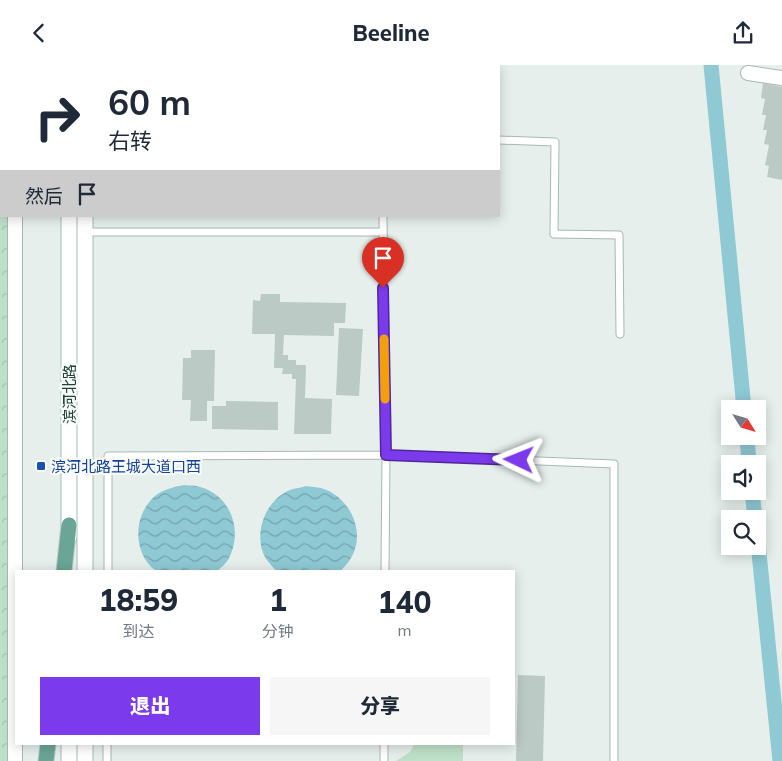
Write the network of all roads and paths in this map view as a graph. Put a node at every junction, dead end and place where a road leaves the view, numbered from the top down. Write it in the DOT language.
graph roads {
  1 [pos="748,73"];
  2 [pos="782,78"];
  3 [pos="500,140"];
  4 [pos="15,217"];
  5 [pos="69,217"];
  6 [pos="383,217"];
  7 [pos="85,224"];
  8 [pos="382,232"];
  9 [pos="620,334"];
  10 [pos="386,455"];
  11 [pos="69,525"];
  12 [pos="15,570"];
  13 [pos="15,570"];
  14 [pos="64,570"];
  15 [pos="69,570"];
  16 [pos="85,570"];
  17 [pos="108,570"];
  18 [pos="385,570"];
  19 [pos="15,745"];
  20 [pos="15,745"];
  21 [pos="48,745"];
  22 [pos="69,745"];
  23 [pos="85,745"];
  24 [pos="107,745"];
  25 [pos="384,745"];
  26 [pos="15,761"];
  27 [pos="46,761"];
  28 [pos="70,761"];
  29 [pos="85,761"];
  30 [pos="107,761"];
  31 [pos="384,761"];
  32 [pos="614,761"];
  1 -- 2 [label="street"];
  3 -- 9 [label="lane"];
  4 -- 12 [label="street"];
  5 -- 11 [label="main road, 滨河北路"];
  6 -- 8 [label="lane"];
  7 -- 8 [label="lane"];
  7 -- 16 [label="main road, 滨河北路"];
  8 -- 10 [label="lane"];
  10 -- 17 [label="lane"];
  10 -- 18 [label="lane"];
  10 -- 32 [label="lane"];
  11 -- 14 [label="main road"];
  11 -- 15 [label="main road, 滨河北路"];
  13 -- 19 [label="street"];
  20 -- 26 [label="street"];
  21 -- 27 [label="main road"];
  22 -- 28 [label="main road"];
  23 -- 29 [label="main road"];
  24 -- 30 [label="lane"];
  25 -- 31 [label="lane"];
}
